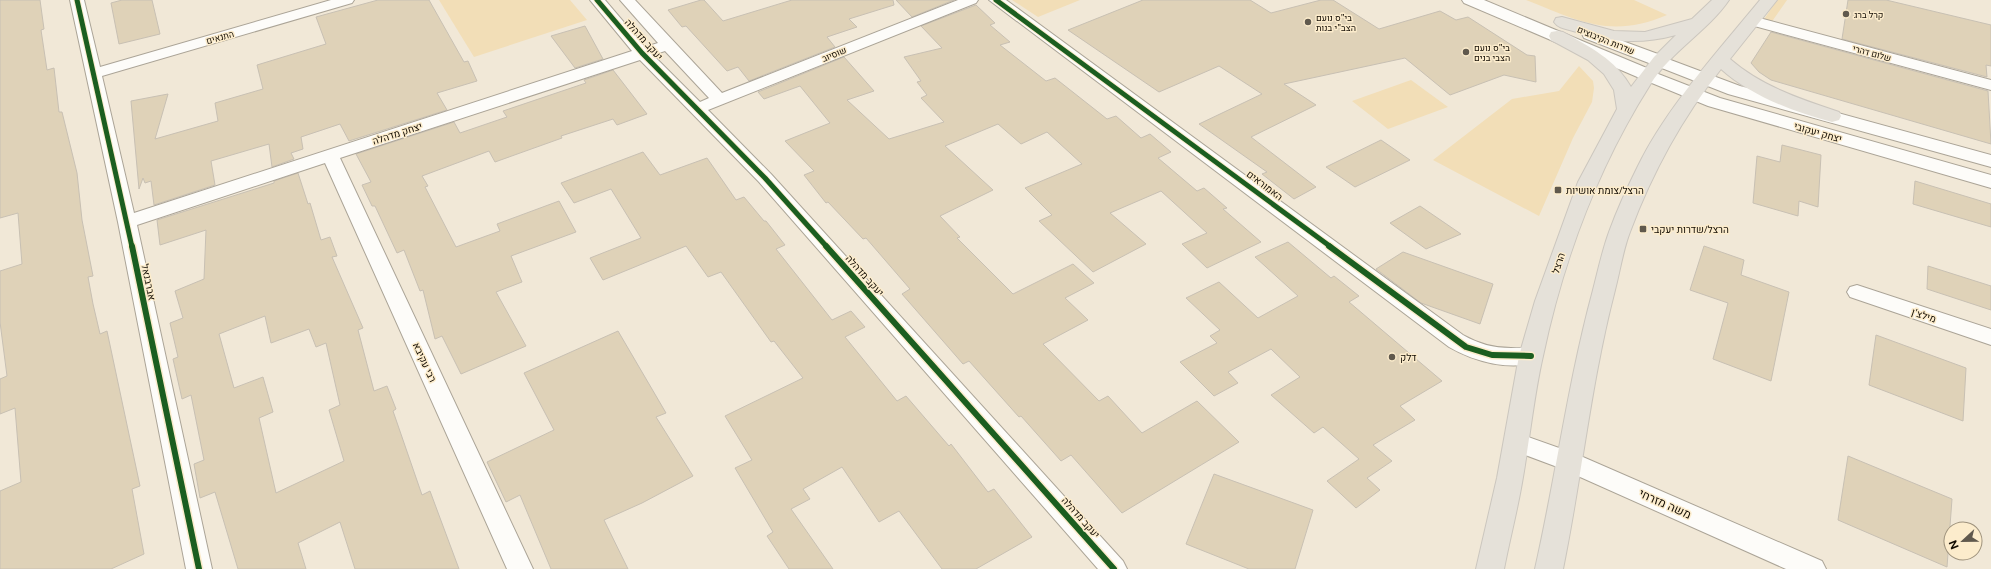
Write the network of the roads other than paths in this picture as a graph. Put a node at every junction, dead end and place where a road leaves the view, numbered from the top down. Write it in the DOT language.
graph roads {
  1 [pos="77,0"];
  2 [pos="347,0"];
  3 [pos="597,0"];
  4 [pos="627,0"];
  5 [pos="971,0"];
  6 [pos="996,0"];
  7 [pos="1470,0"];
  8 [pos="1509,0"];
  9 [pos="1721,0"];
  10 [pos="1769,0"];
  11 [pos="1752,21"];
  12 [pos="1696,23"];
  13 [pos="1560,29"];
  14 [pos="668,44"];
  15 [pos="642,53"];
  16 [pos="1721,60"];
  17 [pos="1660,61"];
  18 [pos="93,74"];
  19 [pos="1648,75"];
  20 [pos="1991,85"];
  21 [pos="1699,87"];
  22 [pos="720,101"];
  23 [pos="697,109"];
  24 [pos="1626,109"];
  25 [pos="1832,116"];
  26 [pos="330,155"];
  27 [pos="1991,161"];
  28 [pos="1991,182"];
  29 [pos="127,222"];
  30 [pos="1857,292"];
  31 [pos="1991,337"];
  32 [pos="1531,356"];
  33 [pos="1516,442"];
  34 [pos="1568,461"];
  35 [pos="199,569"];
  36 [pos="520,569"];
  37 [pos="1114,569"];
  38 [pos="1490,569"];
  39 [pos="1549,569"];
  40 [pos="1813,569"];
  1 -- 18 [label="street, אברבנאל"];
  2 -- 18 [label="street, התנאים"];
  3 -- 15 [label="street, יעקב מדהלה"];
  4 -- 14 [label="street, יעקב מדהלה"];
  5 -- 22 [label="street, שוסיוב"];
  6 -- 32 [label="street, האמוראים"];
  7 -- 13 [label="main road, שדרות הקיבוצים"];
  8 -- 13 [label="main road, שדרות הקיבוצים"];
  9 -- 12 [label="main road, הרצל"];
  10 -- 11 [label="main road"];
  11 -- 16 [label="main road"];
  11 -- 20 [label="street, שלום דהרי"];
  12 -- 13 [label="main road"];
  12 -- 17 [label="main road, הרצל"];
  13 -- 17 [label="main road, שדרות הקיבוצים"];
  13 -- 19 [label="main road, שדרות הקיבוצים"];
  13 -- 24 [label="main road"];
  14 -- 15 [label="street, יצחק מדהלה"];
  14 -- 22 [label="street, יעקב מדהלה"];
  15 -- 23 [label="street, יעקב מדהלה"];
  15 -- 26 [label="street, יצחק מדהלה"];
  16 -- 21 [label="main road"];
  16 -- 25 [label="main road"];
  17 -- 19 [label="main road, הרצל"];
  17 -- 21 [label="main road, שדרות הקיבוצים"];
  18 -- 29 [label="street, אברבנאל"];
  19 -- 21 [label="main road, יצחק יעקובי"];
  19 -- 24 [label="main road, הרצל"];
  21 -- 25 [label="main road, יצחק יעקובי"];
  21 -- 28 [label="main road, יצחק יעקובי"];
  21 -- 34 [label="main road"];
  22 -- 23 [label="street, שוסיוב"];
  23 -- 37 [label="street, יעקב מדהלה"];
  24 -- 32 [label="main road, הרצל"];
  25 -- 27 [label="main road, יצחק יעקובי"];
  26 -- 29 [label="street, יצחק מדהלה"];
  26 -- 36 [label="street, רבי עקיבא"];
  29 -- 35 [label="street, אברבנאל"];
  30 -- 31 [label="street, מילצ'ן"];
  32 -- 33 [label="main road, הרצל"];
  33 -- 34 [label="street, משה מזרחי"];
  33 -- 38 [label="main road, הרצל"];
  34 -- 39 [label="main road"];
  34 -- 40 [label="street, משה מזרחי"];
}
